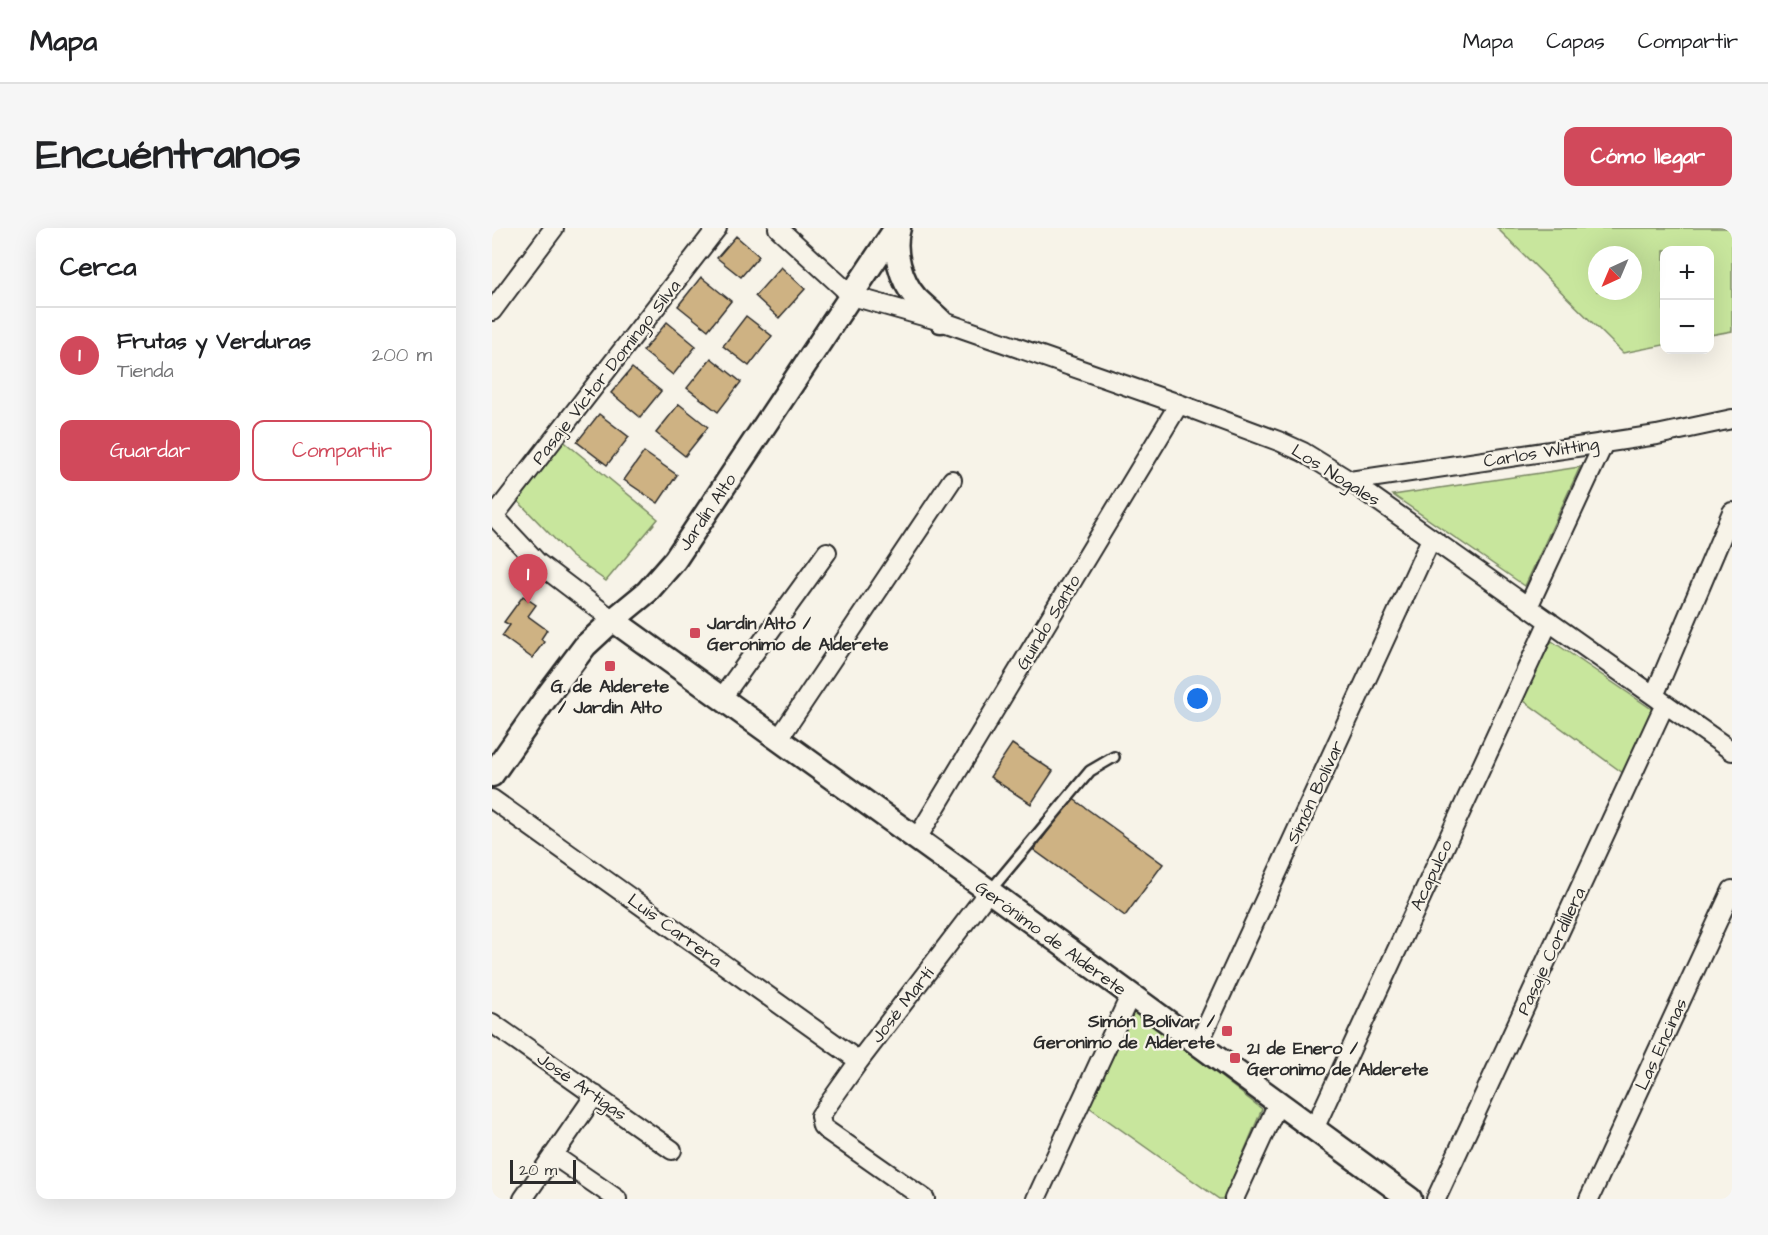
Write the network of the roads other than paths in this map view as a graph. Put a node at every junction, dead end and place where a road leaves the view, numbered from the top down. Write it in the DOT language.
graph roads {
  1 [pos="554,228"];
  2 [pos="717,228"];
  3 [pos="777,228"];
  4 [pos="898,228"];
  5 [pos="852,296"];
  6 [pos="492,311"];
  7 [pos="941,321"];
  8 [pos="1179,404"];
  9 [pos="1732,419"];
  10 [pos="1604,443"];
  11 [pos="952,480"];
  12 [pos="1350,482"];
  13 [pos="1732,512"];
  14 [pos="493,515"];
  15 [pos="1431,539"];
  16 [pos="827,552"];
  17 [pos="1528,607"];
  18 [pos="612,620"];
  19 [pos="1549,621"];
  20 [pos="721,699"];
  21 [pos="1660,700"];
  22 [pos="778,740"];
  23 [pos="1732,751"];
  24 [pos="1114,757"];
  25 [pos="492,774"];
  26 [pos="492,799"];
  27 [pos="916,840"];
  28 [pos="1732,890"];
  29 [pos="989,891"];
  30 [pos="1130,996"];
  31 [pos="492,1023"];
  32 [pos="1198,1045"];
  33 [pos="859,1061"];
  34 [pos="595,1095"];
  35 [pos="1278,1103"];
  36 [pos="1314,1129"];
  37 [pos="672,1150"];
  38 [pos="553,1155"];
  39 [pos="523,1199"];
  40 [pos="617,1199"];
  41 [pos="925,1199"];
  42 [pos="1036,1199"];
  43 [pos="1234,1199"];
  44 [pos="1410,1199"];
  45 [pos="1436,1199"];
  46 [pos="1589,1199"];
  1 -- 6 [label="street"];
  2 -- 14 [label="street, Pasaje Víctor Domingo Silva"];
  3 -- 5 [label="street"];
  4 -- 5 [label="street, Jardín Alto"];
  4 -- 7 [label="street"];
  5 -- 7 [label="street, Los Nogales"];
  5 -- 18 [label="street, Jardín Alto"];
  7 -- 8 [label="street, Los Nogales"];
  8 -- 12 [label="street, Los Nogales"];
  8 -- 27 [label="street, Guindo Santo"];
  9 -- 10 [label="street, Carlos Witting"];
  10 -- 12 [label="street, Carlos Witting"];
  10 -- 17 [label="street"];
  11 -- 22 [label="street"];
  12 -- 15 [label="street, Los Nogales"];
  13 -- 21 [label="street, Pasaje Cordillera"];
  14 -- 18 [label="street, Gerónimo de Alderete"];
  15 -- 17 [label="street, Los Nogales"];
  15 -- 32 [label="street, Simón Bolívar"];
  16 -- 20 [label="street"];
  17 -- 19 [label="street, Los Nogales"];
  18 -- 20 [label="street, Gerónimo de Alderete"];
  18 -- 25 [label="street, Jardín Alto"];
  19 -- 21 [label="street, Los Nogales"];
  19 -- 36 [label="street, Acapulco"];
  20 -- 22 [label="street, Gerónimo de Alderete"];
  21 -- 23 [label="street, Los Nogales"];
  21 -- 45 [label="street, Pasaje Cordillera"];
  22 -- 27 [label="street, Gerónimo de Alderete"];
  24 -- 29 [label="lane"];
  26 -- 33 [label="street, Luis Carrera"];
  27 -- 29 [label="street, Gerónimo de Alderete"];
  28 -- 46 [label="street, Las Encinas"];
  29 -- 30 [label="street, Gerónimo de Alderete"];
  29 -- 33 [label="street, José Martí"];
  30 -- 32 [label="street, Gerónimo de Alderete"];
  30 -- 42 [label="street"];
  31 -- 34 [label="street, José Artigas"];
  32 -- 35 [label="street, Gerónimo de Alderete"];
  33 -- 41 [label="street, José Martí"];
  34 -- 37 [label="street, José Artigas"];
  34 -- 38 [label="street"];
  35 -- 36 [label="street, Gerónimo de Alderete"];
  35 -- 43 [label="street"];
  36 -- 44 [label="street, Gerónimo de Alderete"];
  38 -- 39 [label="street"];
  38 -- 40 [label="street"];
}
